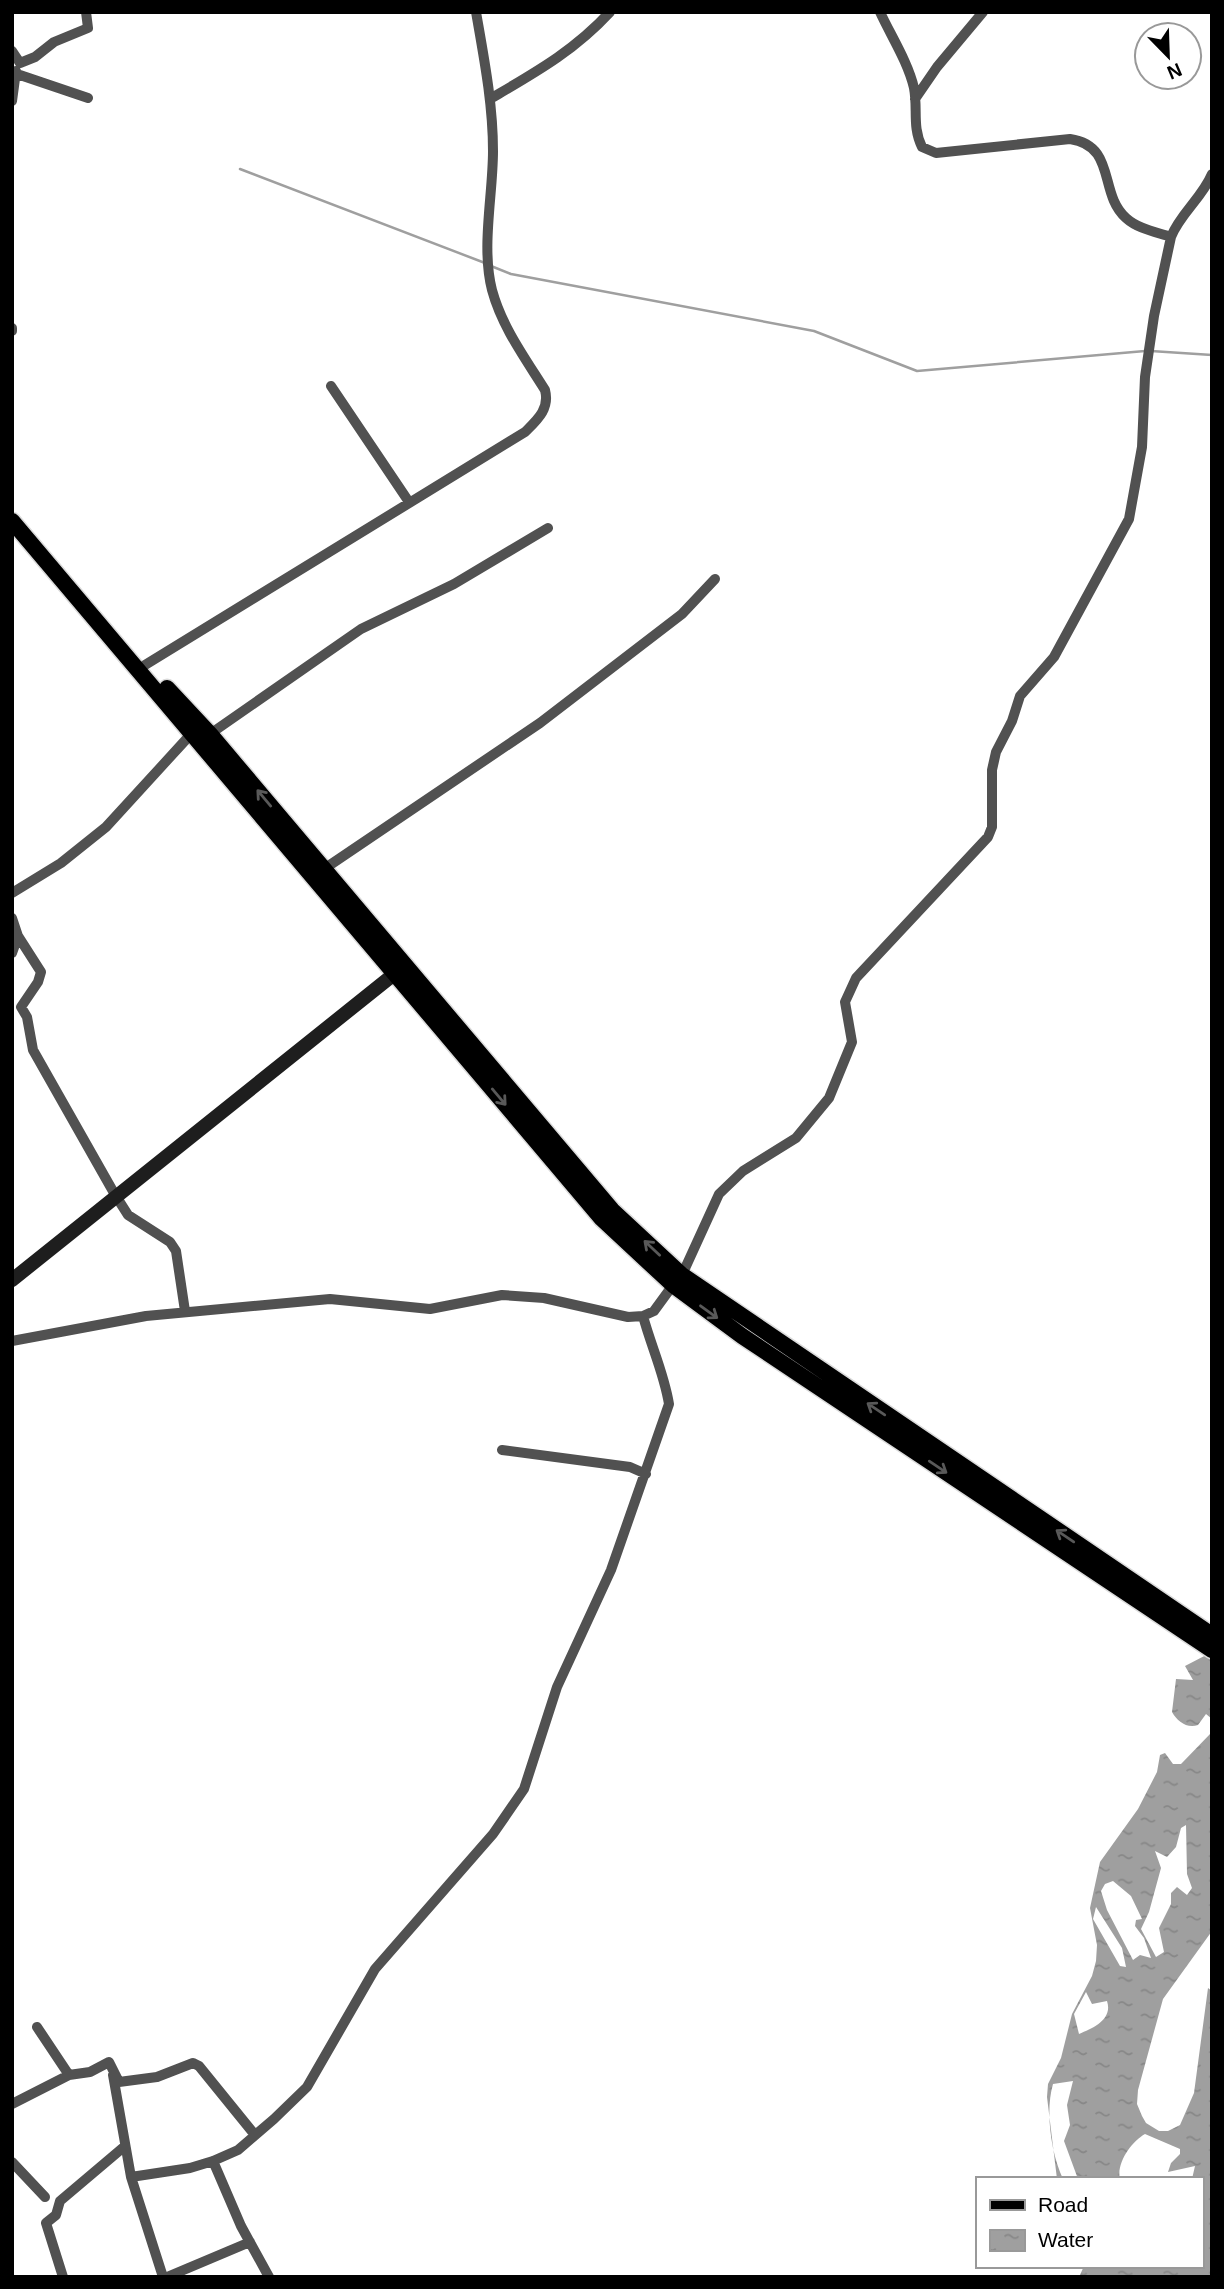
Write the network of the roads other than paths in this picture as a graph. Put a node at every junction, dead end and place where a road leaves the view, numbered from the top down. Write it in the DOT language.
graph roads {
  1 [pos="86,12"];
  2 [pos="476,12"];
  3 [pos="610,12"];
  4 [pos="880,12"];
  5 [pos="984,12"];
  6 [pos="12,51"];
  7 [pos="12,58"];
  8 [pos="15,75"];
  9 [pos="88,98"];
  10 [pos="490,99"];
  11 [pos="915,99"];
  12 [pos="12,101"];
  13 [pos="1212,174"];
  14 [pos="1171,237"];
  15 [pos="331,386"];
  16 [pos="409,502"];
  17 [pos="12,508"];
  18 [pos="12,521"];
  19 [pos="548,528"];
  20 [pos="715,579"];
  21 [pos="145,665"];
  22 [pos="192,733"];
  23 [pos="210,734"];
  24 [pos="324,869"];
  25 [pos="12,892"];
  26 [pos="12,918"];
  27 [pos="18,936"];
  28 [pos="12,953"];
  29 [pos="400,970"];
  30 [pos="116,1196"];
  31 [pos="12,1280"];
  32 [pos="677,1280"];
  33 [pos="184,1311"];
  34 [pos="643,1315"];
  35 [pos="12,1341"];
  36 [pos="502,1450"];
  37 [pos="646,1474"];
  38 [pos="1203,1635"];
  39 [pos="1212,1650"];
  40 [pos="37,2027"];
  41 [pos="109,2062"];
  42 [pos="69,2075"];
  43 [pos="12,2104"];
  44 [pos="255,2135"];
  45 [pos="125,2146"];
  46 [pos="214,2161"];
  47 [pos="12,2162"];
  48 [pos="131,2177"];
  49 [pos="45,2197"];
  50 [pos="250,2242"];
  51 [pos="63,2277"];
  52 [pos="165,2277"];
  53 [pos="269,2277"];
  1 -- 6 [label="street"];
  2 -- 10 [label="street"];
  3 -- 10 [label="street"];
  4 -- 11 [label="street"];
  5 -- 11 [label="street"];
  7 -- 8 [label="street"];
  8 -- 9 [label="street"];
  8 -- 12 [label="street"];
  10 -- 16 [label="street"];
  11 -- 14 [label="street"];
  13 -- 14 [label="street"];
  14 -- 32 [label="street"];
  15 -- 16 [label="street"];
  16 -- 21 [label="street"];
  17 -- 21 [label="main road"];
  18 -- 22 [label="main road"];
  19 -- 23 [label="street"];
  20 -- 24 [label="street"];
  21 -- 23 [label="main road"];
  22 -- 25 [label="street"];
  22 -- 29 [label="main road"];
  24 -- 23 [label="main road, one-way"];
  24 -- 29 [label="main road"];
  26 -- 27 [label="street"];
  27 -- 28 [label="street"];
  27 -- 30 [label="street"];
  29 -- 30 [label="main road"];
  29 -- 32 [label="main road"];
  30 -- 31 [label="main road"];
  30 -- 33 [label="street"];
  32 -- 34 [label="street"];
  32 -- 38 [label="main road"];
  33 -- 34 [label="street"];
  33 -- 35 [label="street"];
  34 -- 37 [label="street"];
  36 -- 37 [label="street"];
  37 -- 44 [label="street"];
  38 -- 39 [label="main road"];
  40 -- 42 [label="street"];
  41 -- 42 [label="street"];
  41 -- 44 [label="street"];
  41 -- 45 [label="street"];
  42 -- 43 [label="street"];
  44 -- 46 [label="street"];
  45 -- 48 [label="street"];
  45 -- 51 [label="street"];
  46 -- 48 [label="street"];
  46 -- 50 [label="street"];
  47 -- 49 [label="street"];
  48 -- 52 [label="street"];
  50 -- 52 [label="street"];
  50 -- 53 [label="street"];
}
